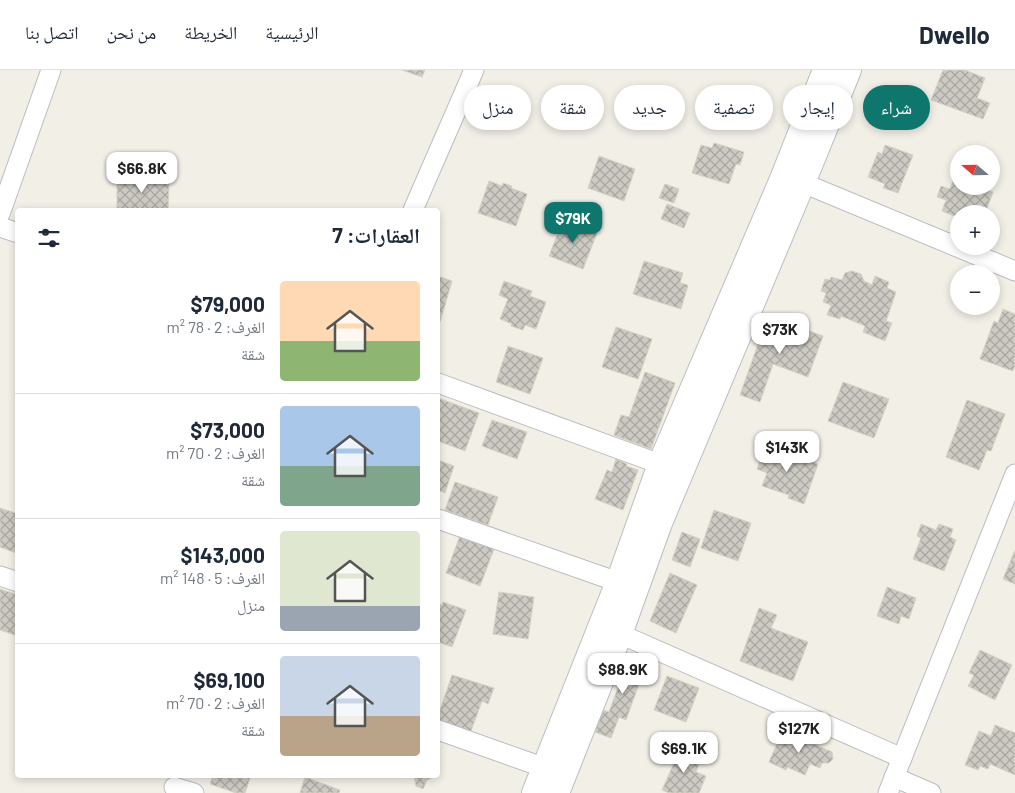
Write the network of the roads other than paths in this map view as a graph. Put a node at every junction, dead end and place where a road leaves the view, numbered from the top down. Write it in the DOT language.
graph roads {
  1 [pos="51,70"];
  2 [pos="474,70"];
  3 [pos="826,70"];
  4 [pos="849,70"];
  5 [pos="792,181"];
  6 [pos="414,208"];
  7 [pos="0,214"];
  8 [pos="0,227"];
  9 [pos="15,233"];
  10 [pos="1015,271"];
  11 [pos="440,384"];
  12 [pos="660,464"];
  13 [pos="1015,474"];
  14 [pos="440,520"];
  15 [pos="0,576"];
  16 [pos="15,581"];
  17 [pos="618,582"];
  18 [pos="609,631"];
  19 [pos="440,731"];
  20 [pos="902,758"];
  21 [pos="545,768"];
  22 [pos="174,785"];
  23 [pos="891,785"];
  24 [pos="194,793"];
  25 [pos="534,793"];
  26 [pos="557,793"];
  27 [pos="931,793"];
  1 -- 7 [label="street"];
  2 -- 6 [label="street"];
  3 -- 5 [label="street"];
  4 -- 5 [label="street"];
  5 -- 10 [label="street"];
  5 -- 12 [label="street"];
  5 -- 18 [label="street"];
  8 -- 9 [label="street"];
  11 -- 12 [label="street"];
  12 -- 17 [label="street"];
  13 -- 20 [label="street"];
  14 -- 17 [label="street"];
  15 -- 16 [label="street"];
  17 -- 18 [label="street"];
  18 -- 20 [label="street"];
  18 -- 21 [label="street"];
  18 -- 26 [label="street"];
  19 -- 21 [label="street"];
  20 -- 23 [label="street"];
  21 -- 25 [label="street"];
  22 -- 24 [label="street"];
  23 -- 27 [label="street"];
}
